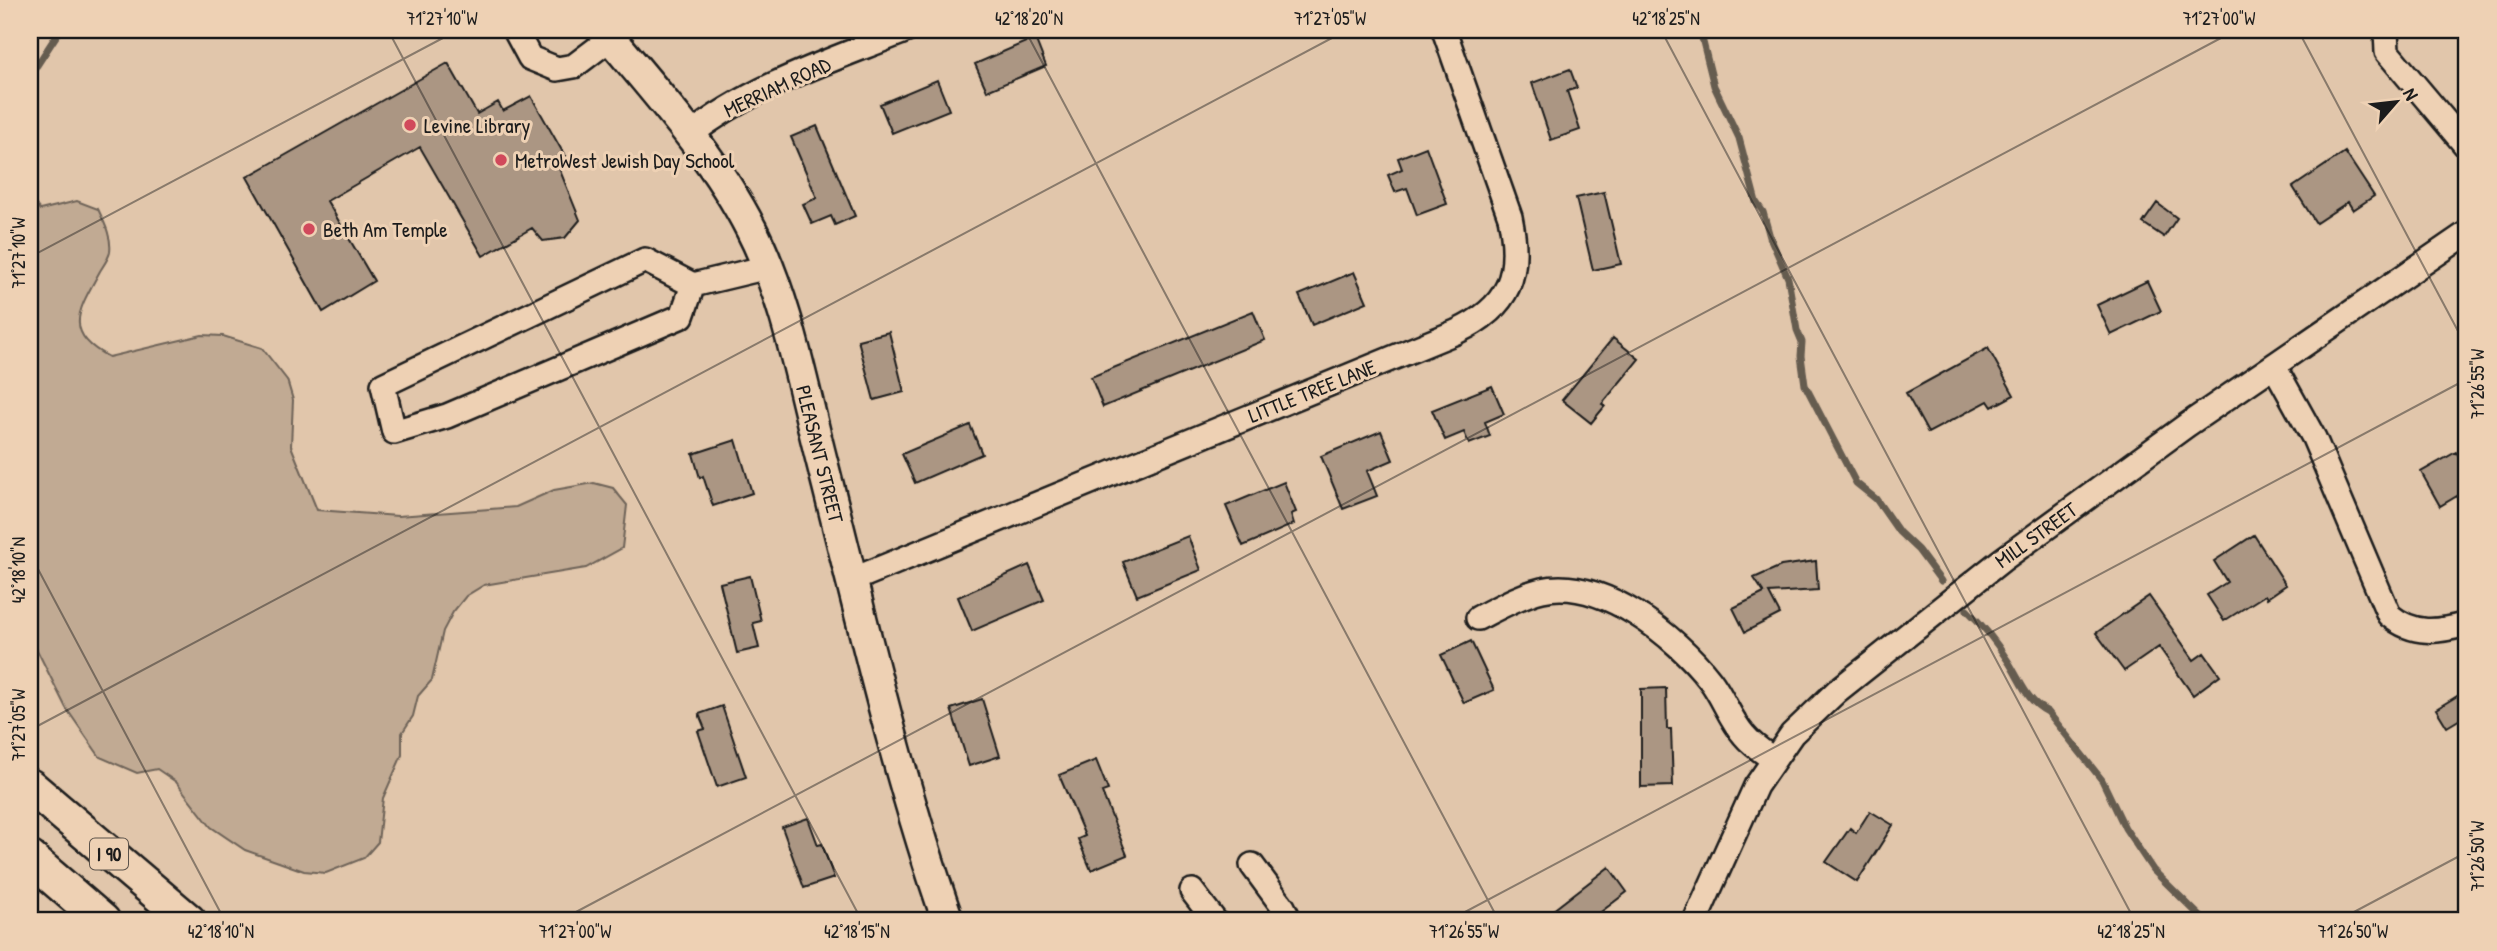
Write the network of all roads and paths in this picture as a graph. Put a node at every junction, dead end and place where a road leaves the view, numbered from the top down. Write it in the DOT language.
graph roads {
  1 [pos="518,30"];
  2 [pos="906,30"];
  3 [pos="1444,30"];
  4 [pos="2386,30"];
  5 [pos="607,34"];
  6 [pos="690,135"];
  7 [pos="2467,147"];
  8 [pos="2467,233"];
  9 [pos="768,267"];
  10 [pos="692,285"];
  11 [pos="2274,366"];
  12 [pos="852,580"];
  13 [pos="1478,618"];
  14 [pos="2467,624"];
  15 [pos="1773,759"];
  16 [pos="30,786"];
  17 [pos="30,858"];
  18 [pos="1252,865"];
  19 [pos="1192,891"];
  20 [pos="103,921"];
  21 [pos="189,921"];
  22 [pos="948,921"];
  23 [pos="1215,921"];
  24 [pos="1290,921"];
  25 [pos="1695,921"];
  1 -- 5 [label="street"];
  2 -- 6 [label="street, MERRIAM ROAD"];
  3 -- 12 [label="street, LITTLE TREE LANE"];
  4 -- 7 [label="street"];
  5 -- 6 [label="main road, PLEASANT STREET"];
  6 -- 9 [label="main road, PLEASANT STREET"];
  8 -- 11 [label="street, MILL STREET"];
  9 -- 10 [label="street"];
  9 -- 12 [label="main road, PLEASANT STREET"];
  10 -- 10 [label="street"];
  11 -- 14 [label="street"];
  11 -- 15 [label="street, MILL STREET"];
  12 -- 22 [label="main road, PLEASANT STREET"];
  13 -- 15 [label="street"];
  15 -- 25 [label="street, MILL STREET"];
  16 -- 21 [label="highway, I 90"];
  17 -- 20 [label="highway, I 90"];
  18 -- 24 [label="street"];
  19 -- 23 [label="street"];
}
